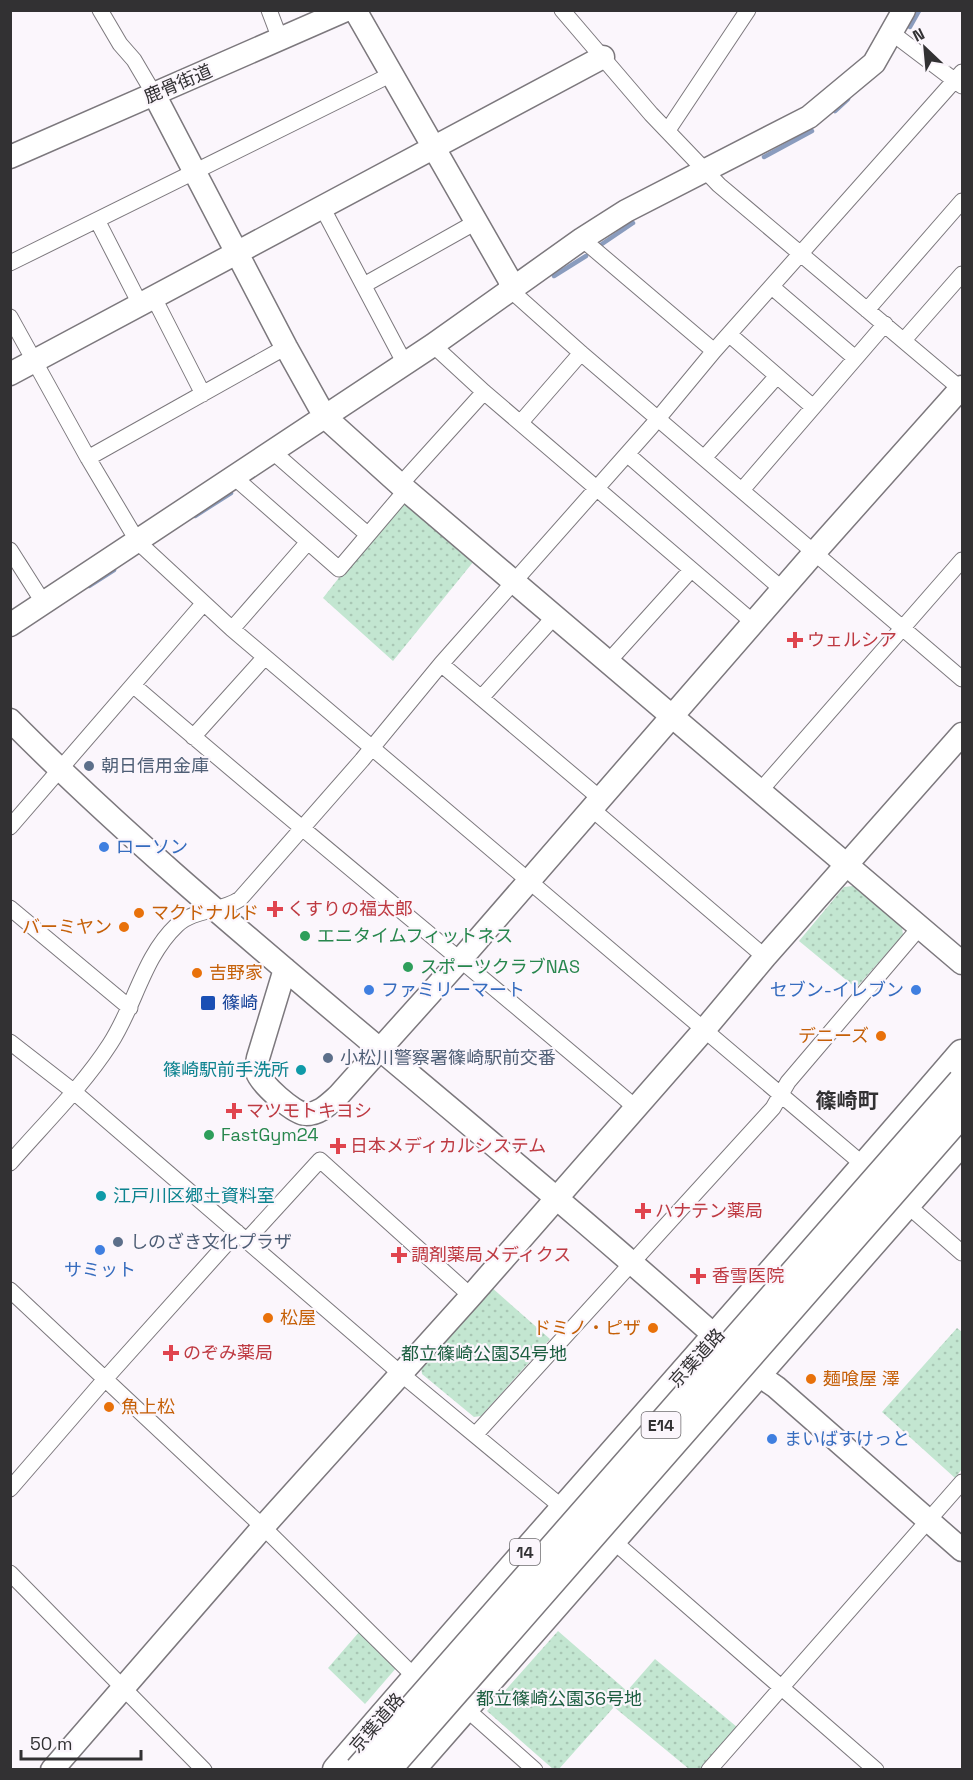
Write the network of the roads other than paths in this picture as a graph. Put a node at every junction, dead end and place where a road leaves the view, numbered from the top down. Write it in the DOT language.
graph roads {
  1 [pos="100,10"];
  2 [pos="269,10"];
  3 [pos="346,10"];
  4 [pos="355,10"];
  5 [pos="562,10"];
  6 [pos="748,10"];
  7 [pos="904,10"];
  8 [pos="892,33"];
  9 [pos="280,39"];
  10 [pos="603,57"];
  11 [pos="392,74"];
  12 [pos="960,79"];
  13 [pos="154,94"];
  14 [pos="668,130"];
  15 [pos="434,147"];
  16 [pos="10,157"];
  17 [pos="705,170"];
  18 [pos="196,172"];
  19 [pos="963,201"];
  20 [pos="322,207"];
  21 [pos="97,220"];
  22 [pos="476,222"];
  23 [pos="582,239"];
  24 [pos="238,253"];
  25 [pos="802,254"];
  26 [pos="10,263"];
  27 [pos="963,274"];
  28 [pos="364,285"];
  29 [pos="772,287"];
  30 [pos="512,289"];
  31 [pos="147,301"];
  32 [pos="867,310"];
  33 [pos="10,317"];
  34 [pos="885,324"];
  35 [pos="730,335"];
  36 [pos="904,340"];
  37 [pos="433,345"];
  38 [pos="286,347"];
  39 [pos="714,351"];
  40 [pos="581,353"];
  41 [pos="855,358"];
  42 [pos="34,361"];
  43 [pos="404,362"];
  44 [pos="10,374"];
  45 [pos="777,376"];
  46 [pos="962,388"];
  47 [pos="484,392"];
  48 [pos="203,394"];
  49 [pos="813,407"];
  50 [pos="325,417"];
  51 [pos="658,419"];
  52 [pos="522,422"];
  53 [pos="272,452"];
  54 [pos="627,454"];
  55 [pos="88,458"];
  56 [pos="705,458"];
  57 [pos="234,477"];
  58 [pos="403,488"];
  59 [pos="597,489"];
  60 [pos="742,490"];
  61 [pos="367,534"];
  62 [pos="138,542"];
  63 [pos="308,542"];
  64 [pos="10,549"];
  65 [pos="814,553"];
  66 [pos="963,560"];
  67 [pos="691,570"];
  68 [pos="514,582"];
  69 [pos="783,590"];
  70 [pos="43,602"];
  71 [pos="203,604"];
  72 [pos="554,617"];
  73 [pos="754,623"];
  74 [pos="10,625"];
  75 [pos="903,628"];
  76 [pos="232,629"];
  77 [pos="265,657"];
  78 [pos="608,662"];
  79 [pos="441,664"];
  80 [pos="963,679"];
  81 [pos="133,685"];
  82 [pos="481,698"];
  83 [pos="672,718"];
  84 [pos="10,720"];
  85 [pos="963,734"];
  86 [pos="193,737"];
  87 [pos="372,747"];
  88 [pos="60,770"];
  89 [pos="760,791"];
  90 [pos="597,805"];
  91 [pos="10,827"];
  92 [pos="302,830"];
  93 [pos="847,865"];
  94 [pos="529,881"];
  95 [pos="10,908"];
  96 [pos="215,909"];
  97 [pos="920,927"];
  98 [pos="765,957"];
  99 [pos="461,959"];
  100 [pos="963,963"];
  101 [pos="285,969"];
  102 [pos="130,1008"];
  103 [pos="704,1030"];
  104 [pos="10,1042"];
  105 [pos="380,1049"];
  106 [pos="963,1054"];
  107 [pos="963,1082"];
  108 [pos="73,1091"];
  109 [pos="782,1094"];
  110 [pos="635,1107"];
  111 [pos="963,1112"];
  112 [pos="963,1140"];
  113 [pos="10,1163"];
  114 [pos="866,1167"];
  115 [pos="555,1198"];
  116 [pos="906,1204"];
  117 [pos="242,1237"];
  118 [pos="963,1253"];
  119 [pos="632,1264"];
  120 [pos="10,1290"];
  121 [pos="471,1296"];
  122 [pos="716,1337"];
  123 [pos="400,1373"];
  124 [pos="757,1374"];
  125 [pos="106,1378"];
  126 [pos="475,1435"];
  127 [pos="963,1482"];
  128 [pos="10,1489"];
  129 [pos="563,1508"];
  130 [pos="928,1520"];
  131 [pos="263,1527"];
  132 [pos="611,1539"];
  133 [pos="963,1550"];
  134 [pos="10,1573"];
  135 [pos="416,1678"];
  136 [pos="123,1686"];
  137 [pos="782,1687"];
  138 [pos="464,1707"];
  139 [pos="52,1770"];
  140 [pos="204,1770"];
  141 [pos="337,1770"];
  142 [pos="359,1770"];
  143 [pos="386,1770"];
  144 [pos="410,1770"];
  145 [pos="535,1770"];
  146 [pos="709,1770"];
  147 [pos="876,1770"];
  1 -- 13 [label="street"];
  2 -- 9 [label="street"];
  3 -- 9 [label="street, 鹿骨街道"];
  4 -- 11 [label="street"];
  5 -- 10 [label="street"];
  6 -- 14 [label="street"];
  7 -- 8 [label="street"];
  8 -- 12 [label="street"];
  8 -- 17 [label="street"];
  9 -- 13 [label="street, 鹿骨街道"];
  10 -- 14 [label="street"];
  10 -- 15 [label="street"];
  11 -- 15 [label="street"];
  11 -- 18 [label="street"];
  12 -- 25 [label="street"];
  13 -- 16 [label="street, 鹿骨街道"];
  13 -- 18 [label="street"];
  14 -- 17 [label="street"];
  15 -- 20 [label="street"];
  15 -- 22 [label="street"];
  17 -- 23 [label="street"];
  17 -- 25 [label="street"];
  18 -- 21 [label="street"];
  18 -- 24 [label="street"];
  19 -- 32 [label="street"];
  20 -- 24 [label="street"];
  20 -- 28 [label="street"];
  21 -- 26 [label="street"];
  21 -- 31 [label="street"];
  22 -- 28 [label="street"];
  22 -- 30 [label="street"];
  23 -- 30 [label="street"];
  23 -- 39 [label="street"];
  24 -- 31 [label="street"];
  24 -- 38 [label="street"];
  25 -- 29 [label="street"];
  25 -- 32 [label="street"];
  27 -- 36 [label="street"];
  28 -- 43 [label="street"];
  29 -- 35 [label="street"];
  29 -- 41 [label="street"];
  30 -- 37 [label="street"];
  30 -- 40 [label="street"];
  31 -- 42 [label="street"];
  31 -- 48 [label="street"];
  32 -- 34 [label="street"];
  33 -- 42 [label="street"];
  34 -- 36 [label="street"];
  34 -- 41 [label="street"];
  35 -- 39 [label="street"];
  35 -- 45 [label="street"];
  36 -- 46 [label="street"];
  37 -- 43 [label="street"];
  37 -- 47 [label="street"];
  38 -- 48 [label="street"];
  38 -- 50 [label="street"];
  39 -- 51 [label="street"];
  40 -- 51 [label="street"];
  40 -- 52 [label="street"];
  41 -- 49 [label="street"];
  42 -- 44 [label="street"];
  42 -- 55 [label="street"];
  43 -- 50 [label="street"];
  45 -- 49 [label="street"];
  45 -- 56 [label="street"];
  46 -- 65 [label="street"];
  47 -- 52 [label="street"];
  47 -- 58 [label="street"];
  48 -- 55 [label="street"];
  49 -- 60 [label="street"];
  50 -- 53 [label="street"];
  50 -- 58 [label="street"];
  51 -- 54 [label="street"];
  51 -- 56 [label="street"];
  52 -- 59 [label="street"];
  53 -- 57 [label="street"];
  53 -- 61 [label="street"];
  54 -- 59 [label="street"];
  54 -- 69 [label="street"];
  55 -- 62 [label="street"];
  56 -- 60 [label="street"];
  57 -- 62 [label="street"];
  57 -- 63 [label="street"];
  58 -- 61 [label="street"];
  58 -- 68 [label="street"];
  59 -- 67 [label="street"];
  59 -- 68 [label="street"];
  60 -- 65 [label="street"];
  61 -- 63 [label="street"];
  62 -- 70 [label="street"];
  62 -- 71 [label="street"];
  63 -- 76 [label="street"];
  64 -- 70 [label="street"];
  65 -- 69 [label="street"];
  65 -- 75 [label="street"];
  66 -- 75 [label="street"];
  67 -- 73 [label="street"];
  67 -- 78 [label="street"];
  68 -- 72 [label="street"];
  68 -- 79 [label="street"];
  69 -- 73 [label="street"];
  70 -- 74 [label="street"];
  71 -- 76 [label="street"];
  71 -- 81 [label="street"];
  72 -- 78 [label="street"];
  72 -- 82 [label="street"];
  73 -- 83 [label="street"];
  75 -- 80 [label="street"];
  75 -- 89 [label="street"];
  76 -- 77 [label="street"];
  77 -- 86 [label="street"];
  77 -- 87 [label="street"];
  78 -- 83 [label="street"];
  79 -- 82 [label="street"];
  79 -- 87 [label="street"];
  81 -- 86 [label="street"];
  81 -- 88 [label="street"];
  82 -- 90 [label="street"];
  83 -- 89 [label="street"];
  83 -- 90 [label="street"];
  84 -- 88 [label="street"];
  85 -- 93 [label="street"];
  86 -- 92 [label="street"];
  87 -- 92 [label="street"];
  87 -- 94 [label="street"];
  88 -- 91 [label="street"];
  88 -- 96 [label="street"];
  89 -- 93 [label="street"];
  90 -- 94 [label="street"];
  90 -- 98 [label="street"];
  92 -- 96 [label="street"];
  92 -- 99 [label="street"];
  93 -- 97 [label="street"];
  93 -- 98 [label="street"];
  94 -- 99 [label="street"];
  94 -- 103 [label="street"];
  95 -- 102 [label="street"];
  96 -- 101 [label="street"];
  96 -- 102 [label="street"];
  97 -- 100 [label="street"];
  97 -- 109 [label="street"];
  98 -- 103 [label="street"];
  99 -- 105 [label="street"];
  99 -- 110 [label="street"];
  101 -- 105 [label="street"];
  101 -- 105 [label="street"];
  102 -- 108 [label="street"];
  103 -- 109 [label="street"];
  103 -- 110 [label="street"];
  104 -- 108 [label="street"];
  105 -- 115 [label="street"];
  106 -- 114 [label="highway, 京葉道路 / 14"];
  107 -- 142 [label="highway, 京葉道路 / E14, bridge"];
  108 -- 113 [label="street"];
  108 -- 117 [label="street"];
  109 -- 114 [label="street"];
  109 -- 119 [label="street"];
  110 -- 115 [label="street"];
  111 -- 143 [label="highway, 京葉道路 / E14, bridge"];
  112 -- 116 [label="highway"];
  114 -- 122 [label="highway, 京葉道路 / 14"];
  115 -- 119 [label="street"];
  115 -- 121 [label="street"];
  116 -- 118 [label="street"];
  116 -- 124 [label="highway"];
  117 -- 121 [label="street"];
  117 -- 123 [label="street"];
  117 -- 125 [label="street"];
  119 -- 122 [label="street"];
  119 -- 126 [label="street"];
  120 -- 125 [label="street"];
  121 -- 123 [label="street"];
  122 -- 124 [label="street"];
  122 -- 129 [label="highway, 京葉道路 / 14"];
  123 -- 126 [label="street"];
  123 -- 131 [label="street"];
  124 -- 130 [label="street"];
  124 -- 132 [label="highway"];
  125 -- 128 [label="street"];
  125 -- 131 [label="street"];
  126 -- 129 [label="street"];
  127 -- 130 [label="street"];
  129 -- 135 [label="highway, 京葉道路 / 14"];
  130 -- 133 [label="street"];
  130 -- 137 [label="street"];
  131 -- 135 [label="street"];
  131 -- 136 [label="street"];
  132 -- 137 [label="street"];
  132 -- 138 [label="highway"];
  134 -- 136 [label="street"];
  135 -- 141 [label="highway, 京葉道路 / 14"];
  136 -- 139 [label="street"];
  136 -- 140 [label="street"];
  137 -- 146 [label="street"];
  137 -- 147 [label="street"];
  138 -- 144 [label="highway"];
  138 -- 145 [label="street"];
}
